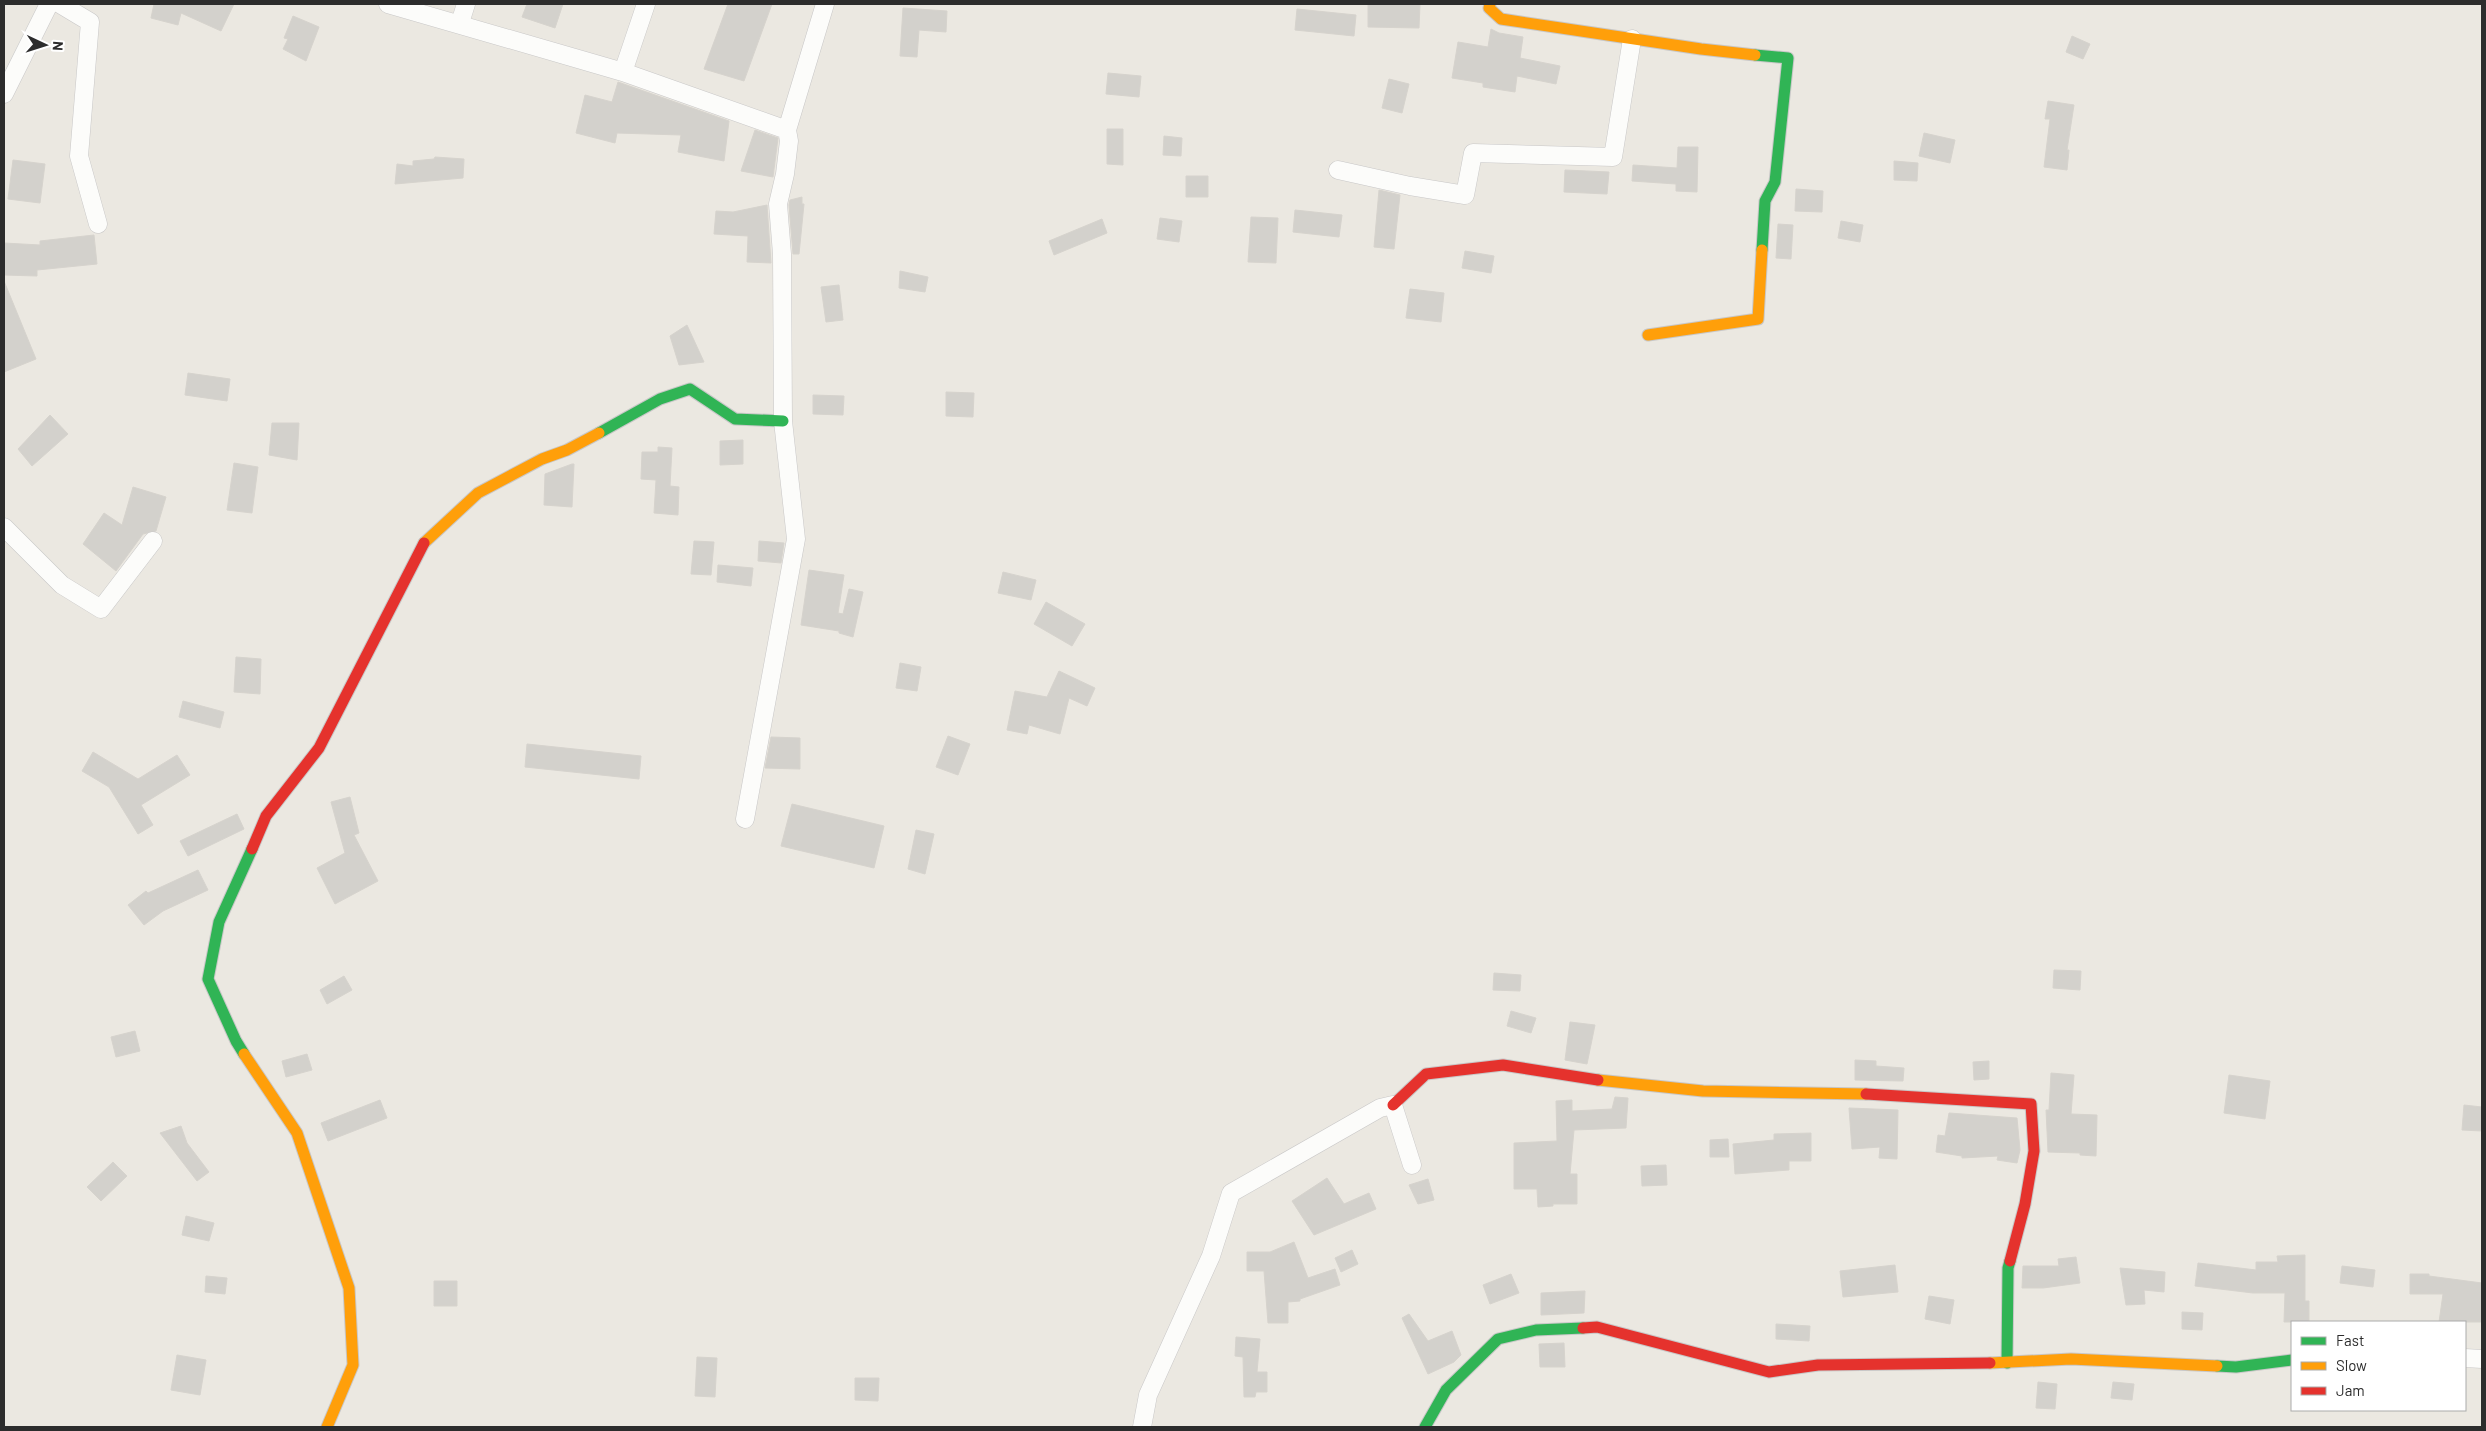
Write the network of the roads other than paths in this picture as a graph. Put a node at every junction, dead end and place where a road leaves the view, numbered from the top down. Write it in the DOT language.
graph roads {
  1 [pos="49,4"];
  2 [pos="60,4"];
  3 [pos="388,4"];
  4 [pos="466,4"];
  5 [pos="646,4"];
  6 [pos="825,4"];
  7 [pos="1490,4"];
  8 [pos="460,23"];
  9 [pos="1632,39"];
  10 [pos="623,72"];
  11 [pos="4,94"];
  12 [pos="787,130"];
  13 [pos="1338,170"];
  14 [pos="98,224"];
  15 [pos="1648,335"];
  16 [pos="782,421"];
  17 [pos="4,527"];
  18 [pos="153,542"];
  19 [pos="745,819"];
  20 [pos="1393,1105"];
  21 [pos="1412,1165"];
  22 [pos="2466,1358"];
  23 [pos="2482,1359"];
  24 [pos="2291,1360"];
  25 [pos="2007,1363"];
  26 [pos="326,1427"];
  27 [pos="1142,1427"];
  28 [pos="1425,1427"];
  1 -- 11 [label="street"];
  2 -- 14 [label="street"];
  3 -- 8 [label="street"];
  4 -- 8 [label="street"];
  5 -- 10 [label="street"];
  6 -- 12 [label="street"];
  7 -- 9 [label="street"];
  8 -- 10 [label="street"];
  9 -- 13 [label="street"];
  9 -- 15 [label="street"];
  10 -- 12 [label="street"];
  12 -- 16 [label="street"];
  16 -- 19 [label="street"];
  16 -- 26 [label="street"];
  17 -- 18 [label="street"];
  20 -- 21 [label="street"];
  20 -- 25 [label="street"];
  20 -- 27 [label="street"];
  22 -- 23 [label="street"];
  24 -- 25 [label="street"];
  25 -- 28 [label="street"];
}
